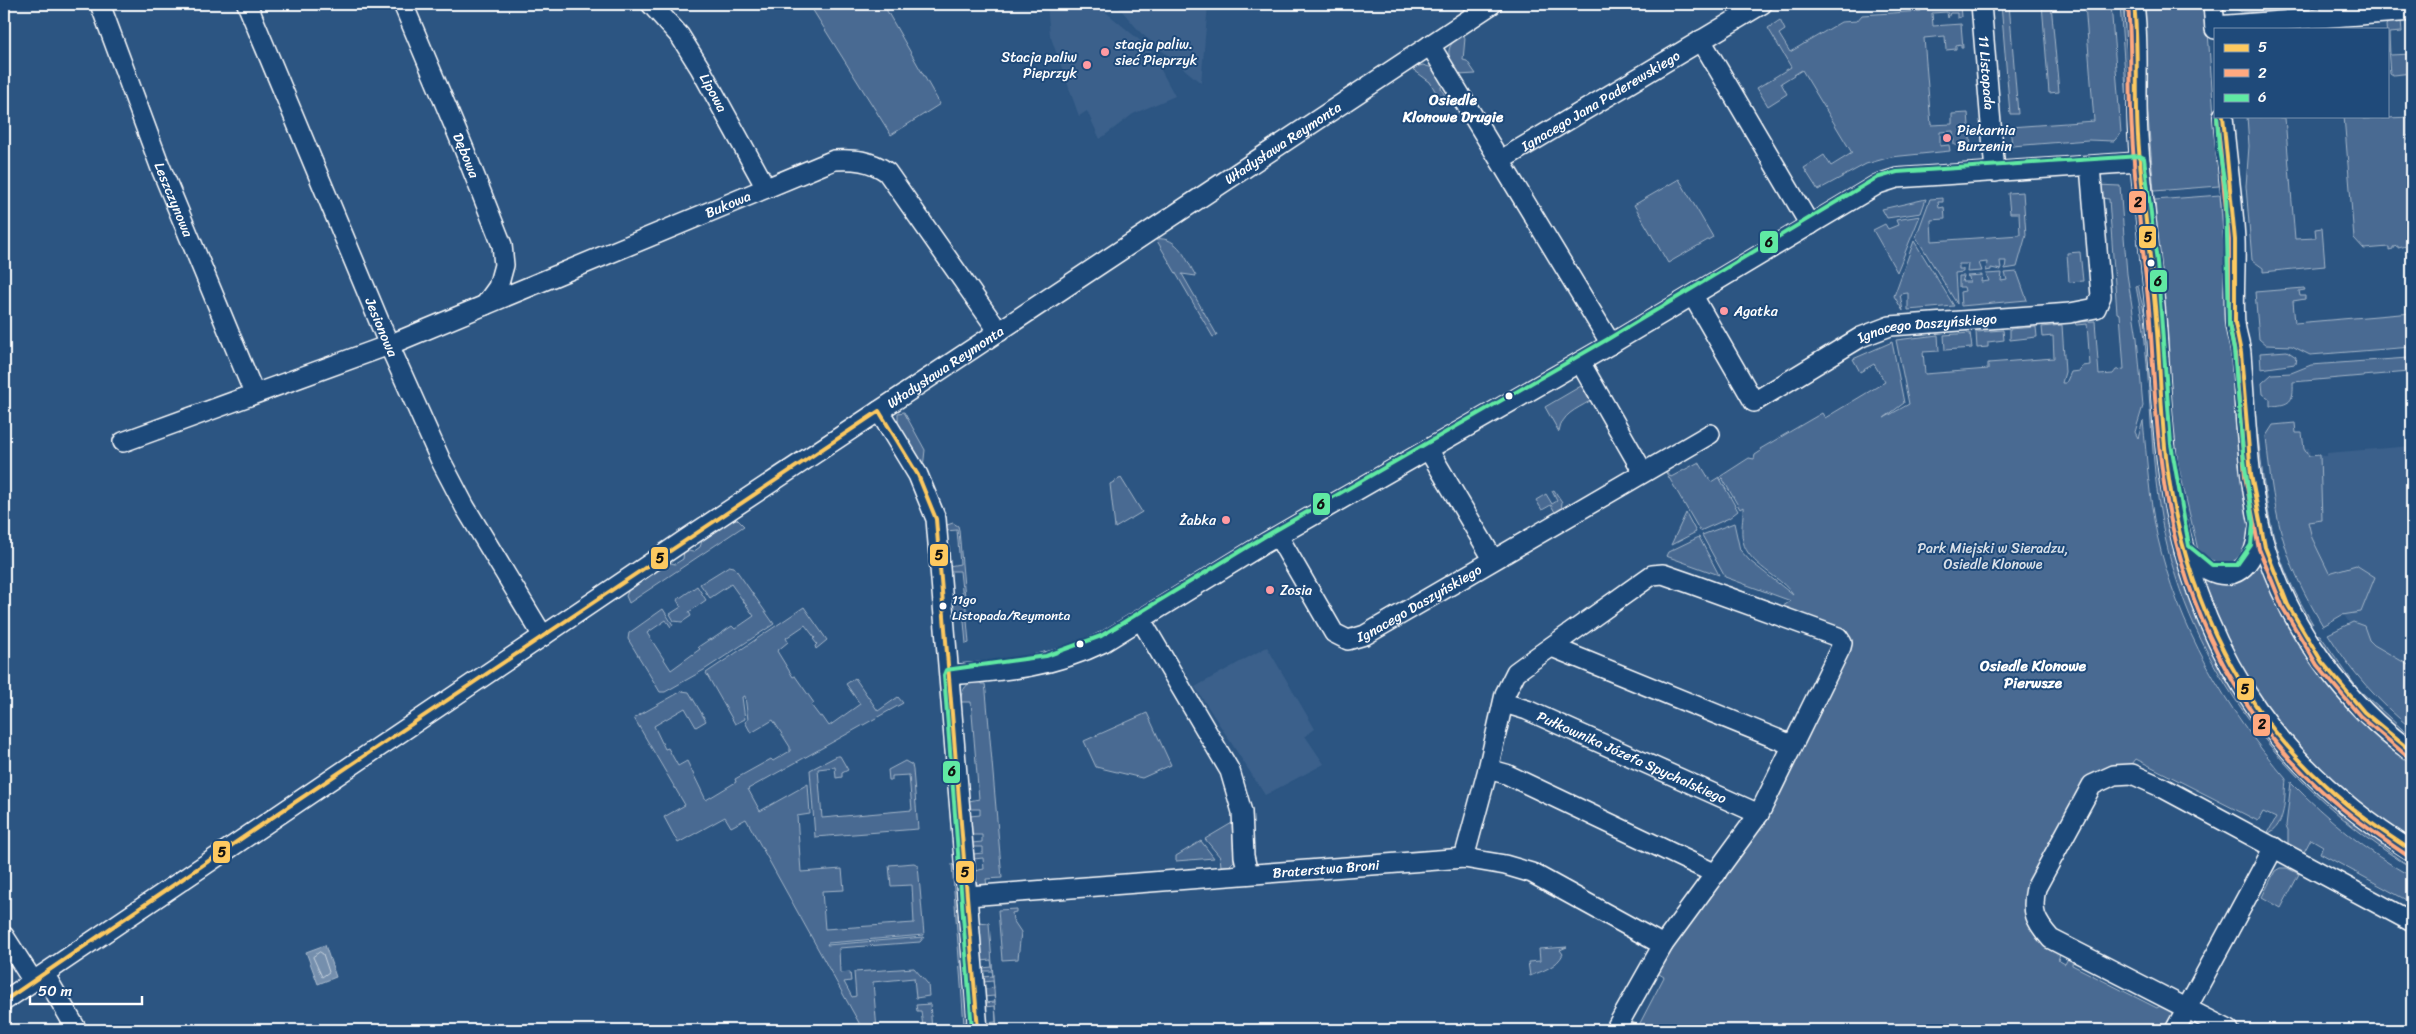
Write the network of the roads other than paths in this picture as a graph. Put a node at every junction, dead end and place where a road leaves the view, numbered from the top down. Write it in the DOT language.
graph roads {
  1 [pos="100,4"];
  2 [pos="247,4"];
  3 [pos="403,4"];
  4 [pos="652,4"];
  5 [pos="1492,4"];
  6 [pos="1762,4"];
  7 [pos="1980,4"];
  8 [pos="2134,4"];
  9 [pos="2213,4"];
  10 [pos="2412,11"];
  11 [pos="2215,27"];
  12 [pos="1701,40"];
  13 [pos="1430,45"];
  14 [pos="2222,118"];
  15 [pos="1501,160"];
  16 [pos="2140,162"];
  17 [pos="2090,166"];
  18 [pos="1995,172"];
  19 [pos="766,188"];
  20 [pos="1810,225"];
  21 [pos="1693,296"];
  22 [pos="484,306"];
  23 [pos="999,332"];
  24 [pos="1611,344"];
  25 [pos="389,346"];
  26 [pos="1580,362"];
  27 [pos="254,393"];
  28 [pos="879,411"];
  29 [pos="1710,434"];
  30 [pos="122,442"];
  31 [pos="1428,449"];
  32 [pos="1643,472"];
  33 [pos="2259,524"];
  34 [pos="1278,536"];
  35 [pos="2183,549"];
  36 [pos="1493,559"];
  37 [pos="1141,620"];
  38 [pos="543,636"];
  39 [pos="1552,647"];
  40 [pos="950,675"];
  41 [pos="1504,703"];
  42 [pos="1792,745"];
  43 [pos="2412,752"];
  44 [pos="1488,769"];
  45 [pos="1759,814"];
  46 [pos="2274,847"];
  47 [pos="2412,851"];
  48 [pos="1464,858"];
  49 [pos="1248,874"];
  50 [pos="1716,874"];
  51 [pos="968,896"];
  52 [pos="2412,922"];
  53 [pos="4,936"];
  54 [pos="1664,944"];
  55 [pos="39,978"];
  56 [pos="4,1001"];
  57 [pos="2187,1008"];
  58 [pos="76,1030"];
  59 [pos="978,1030"];
  60 [pos="1615,1030"];
  61 [pos="2175,1030"];
  62 [pos="2229,1030"];
  1 -- 27 [label="street, Leszczynowa"];
  2 -- 25 [label="street, Jesionowa"];
  3 -- 22 [label="street, Dębowa"];
  4 -- 19 [label="street, Lipowa"];
  5 -- 13 [label="street, Władysława Reymonta"];
  6 -- 12 [label="street, Ignacego Jana Paderewskiego"];
  7 -- 18 [label="street, 11 Listopada"];
  8 -- 16 [label="street"];
  9 -- 11 [label="street"];
  10 -- 11 [label="street"];
  12 -- 15 [label="street, Ignacego Jana Paderewskiego"];
  12 -- 20 [label="street"];
  13 -- 15 [label="street"];
  13 -- 23 [label="street, Władysława Reymonta"];
  14 -- 33 [label="street"];
  15 -- 24 [label="street"];
  16 -- 17 [label="street"];
  16 -- 35 [label="street"];
  17 -- 18 [label="street"];
  17 -- 21 [label="street, Ignacego Daszyńskiego"];
  18 -- 20 [label="street"];
  19 -- 22 [label="street, Bukowa"];
  19 -- 23 [label="street, Bukowa"];
  20 -- 21 [label="street"];
  21 -- 24 [label="street"];
  22 -- 25 [label="street, Bukowa"];
  23 -- 28 [label="street, Władysława Reymonta"];
  24 -- 26 [label="street"];
  25 -- 27 [label="street"];
  25 -- 38 [label="street, Jesionowa"];
  26 -- 31 [label="street"];
  26 -- 32 [label="street"];
  27 -- 30 [label="street"];
  28 -- 38 [label="street, Władysława Reymonta"];
  28 -- 40 [label="street"];
  29 -- 32 [label="street, Ignacego Daszyńskiego"];
  31 -- 34 [label="street"];
  31 -- 36 [label="street, Ignacego Daszyńskiego"];
  32 -- 36 [label="street, Ignacego Daszyńskiego"];
  33 -- 35 [label="street"];
  33 -- 43 [label="street"];
  34 -- 36 [label="street, Ignacego Daszyńskiego"];
  34 -- 37 [label="street"];
  35 -- 47 [label="street"];
  37 -- 40 [label="street"];
  37 -- 49 [label="street"];
  38 -- 55 [label="street, Władysława Reymonta"];
  39 -- 41 [label="street"];
  39 -- 42 [label="street"];
  39 -- 42 [label="street"];
  40 -- 51 [label="street"];
  41 -- 44 [label="street"];
  41 -- 45 [label="street, Pułkownika Józefa Spychalskiego"];
  42 -- 45 [label="street"];
  44 -- 48 [label="street"];
  44 -- 50 [label="street"];
  45 -- 50 [label="street"];
  46 -- 52 [label="street"];
  46 -- 57 [label="street"];
  46 -- 57 [label="street"];
  48 -- 49 [label="street, Braterstwa Broni"];
  48 -- 54 [label="street, Braterstwa Broni"];
  49 -- 51 [label="street, Braterstwa Broni"];
  50 -- 54 [label="street"];
  51 -- 59 [label="street"];
  53 -- 55 [label="street"];
  54 -- 60 [label="street"];
  55 -- 56 [label="street, Władysława Reymonta"];
  55 -- 58 [label="street"];
  57 -- 61 [label="street"];
  57 -- 62 [label="street"];
}
